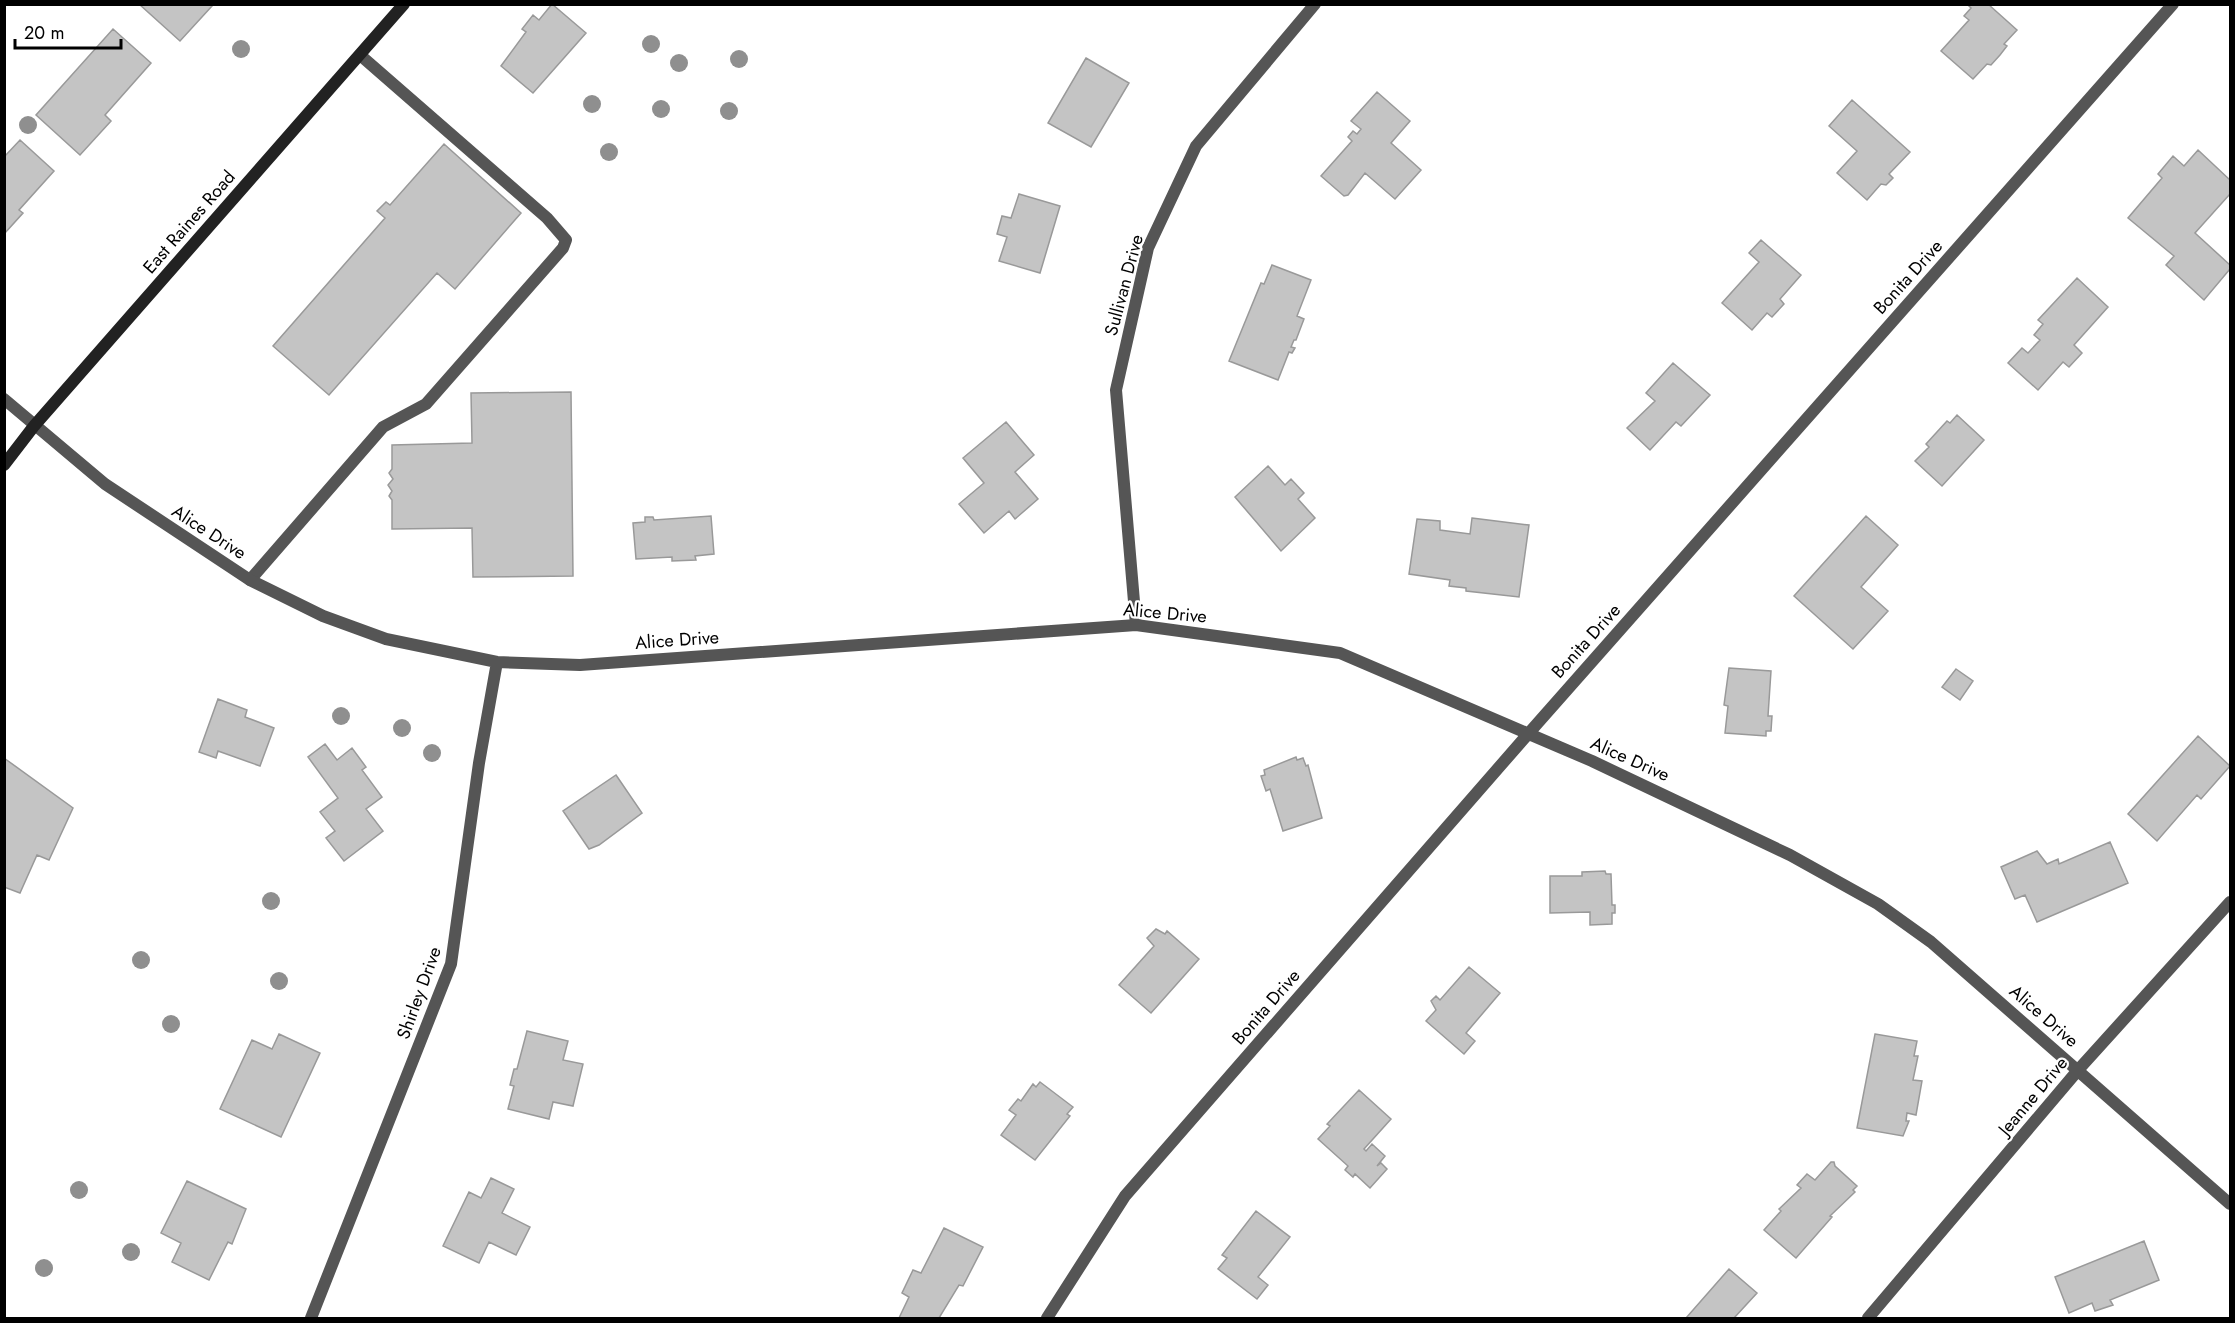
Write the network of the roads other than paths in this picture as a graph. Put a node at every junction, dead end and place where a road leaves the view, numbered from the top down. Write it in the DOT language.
graph roads {
  1 [pos="404,4"];
  2 [pos="1315,4"];
  3 [pos="2173,4"];
  4 [pos="360,55"];
  5 [pos="4,399"];
  6 [pos="34,426"];
  7 [pos="4,465"];
  8 [pos="250,580"];
  9 [pos="1136,624"];
  10 [pos="497,662"];
  11 [pos="1528,734"];
  12 [pos="2230,902"];
  13 [pos="2079,1070"];
  14 [pos="2230,1204"];
  15 [pos="311,1318"];
  16 [pos="1047,1318"];
  17 [pos="1868,1318"];
  1 -- 4 [label="main road, East Raines Road"];
  2 -- 9 [label="street, Sullivan Drive"];
  3 -- 11 [label="street, Bonita Drive"];
  4 -- 6 [label="main road, East Raines Road"];
  4 -- 8 [label="street"];
  5 -- 6 [label="street, Alice Drive"];
  6 -- 7 [label="main road, East Raines Road"];
  6 -- 8 [label="street, Alice Drive"];
  8 -- 10 [label="street, Alice Drive"];
  9 -- 10 [label="street, Alice Drive"];
  9 -- 11 [label="street, Alice Drive"];
  10 -- 15 [label="street, Shirley Drive"];
  11 -- 13 [label="street, Alice Drive"];
  11 -- 16 [label="street, Bonita Drive"];
  12 -- 13 [label="street, Jeanne Drive"];
  13 -- 14 [label="street, Alice Drive"];
  13 -- 17 [label="street, Jeanne Drive"];
}
